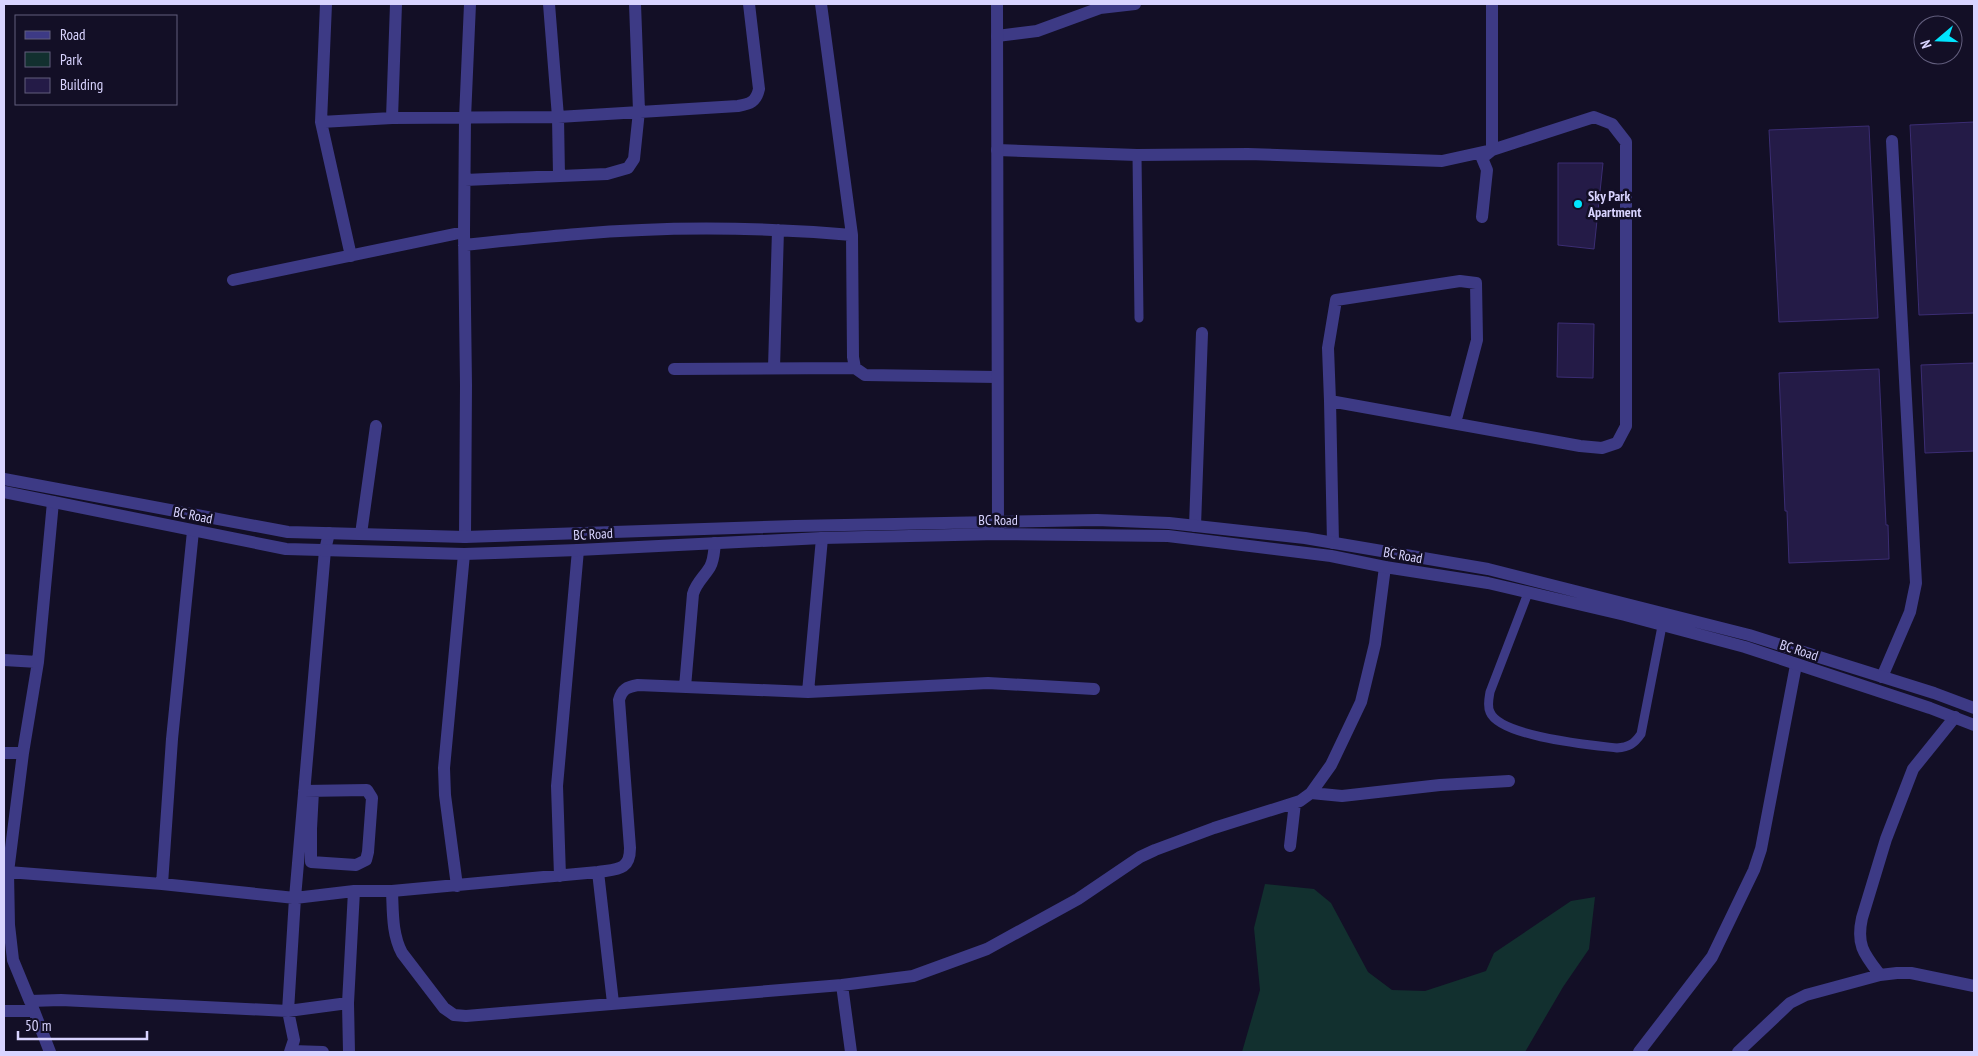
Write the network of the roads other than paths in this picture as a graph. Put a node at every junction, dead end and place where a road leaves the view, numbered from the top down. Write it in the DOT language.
graph roads {
  1 [pos="326,4"];
  2 [pos="396,4"];
  3 [pos="470,4"];
  4 [pos="549,4"];
  5 [pos="635,4"];
  6 [pos="749,4"];
  7 [pos="821,4"];
  8 [pos="997,4"];
  9 [pos="1135,4"];
  10 [pos="1492,4"];
  11 [pos="997,36"];
  12 [pos="639,111"];
  13 [pos="558,117"];
  14 [pos="392,118"];
  15 [pos="465,118"];
  16 [pos="321,122"];
  17 [pos="1892,141"];
  18 [pos="997,150"];
  19 [pos="1492,150"];
  20 [pos="1137,155"];
  21 [pos="560,176"];
  22 [pos="465,180"];
  23 [pos="1482,217"];
  24 [pos="778,230"];
  25 [pos="464,232"];
  26 [pos="852,235"];
  27 [pos="464,245"];
  28 [pos="351,256"];
  29 [pos="233,280"];
  30 [pos="1139,318"];
  31 [pos="1202,333"];
  32 [pos="674,368"];
  33 [pos="774,368"];
  34 [pos="855,368"];
  35 [pos="997,377"];
  36 [pos="1330,400"];
  37 [pos="1455,423"];
  38 [pos="376,426"];
  39 [pos="4,479"];
  40 [pos="4,492"];
  41 [pos="54,496"];
  42 [pos="998,521"];
  43 [pos="1195,526"];
  44 [pos="193,531"];
  45 [pos="329,534"];
  46 [pos="361,534"];
  47 [pos="998,534"];
  48 [pos="465,537"];
  49 [pos="822,538"];
  50 [pos="715,543"];
  51 [pos="326,550"];
  52 [pos="578,550"];
  53 [pos="1332,550"];
  54 [pos="464,554"];
  55 [pos="1386,567"];
  56 [pos="1528,593"];
  57 [pos="1664,619"];
  58 [pos="1798,659"];
  59 [pos="4,660"];
  60 [pos="38,662"];
  61 [pos="1882,677"];
  62 [pos="684,687"];
  63 [pos="1094,689"];
  64 [pos="808,692"];
  65 [pos="1974,708"];
  66 [pos="1955,717"];
  67 [pos="1974,725"];
  68 [pos="4,753"];
  69 [pos="23,754"];
  70 [pos="1509,781"];
  71 [pos="309,791"];
  72 [pos="1311,793"];
  73 [pos="1295,803"];
  74 [pos="306,828"];
  75 [pos="8,842"];
  76 [pos="1290,846"];
  77 [pos="8,872"];
  78 [pos="598,872"];
  79 [pos="560,876"];
  80 [pos="162,884"];
  81 [pos="457,886"];
  82 [pos="354,891"];
  83 [pos="392,891"];
  84 [pos="295,898"];
  85 [pos="6,925"];
  86 [pos="1880,975"];
  87 [pos="842,985"];
  88 [pos="1974,986"];
  89 [pos="348,1003"];
  90 [pos="613,1003"];
  91 [pos="32,1006"];
  92 [pos="4,1011"];
  93 [pos="288,1011"];
  94 [pos="50,1052"];
  95 [pos="291,1052"];
  96 [pos="323,1052"];
  97 [pos="349,1052"];
  98 [pos="851,1052"];
  99 [pos="1639,1052"];
  100 [pos="1738,1052"];
  1 -- 16 [label="street"];
  2 -- 14 [label="street"];
  3 -- 15 [label="street"];
  4 -- 13 [label="street"];
  5 -- 12 [label="street"];
  6 -- 12 [label="street"];
  7 -- 26 [label="street"];
  8 -- 11 [label="street"];
  9 -- 11 [label="street"];
  10 -- 19 [label="street"];
  11 -- 18 [label="street"];
  12 -- 13 [label="street"];
  12 -- 21 [label="street"];
  13 -- 15 [label="street"];
  13 -- 21 [label="street"];
  14 -- 15 [label="street"];
  14 -- 16 [label="street"];
  15 -- 22 [label="street"];
  16 -- 28 [label="street"];
  17 -- 61 [label="street"];
  18 -- 20 [label="street"];
  18 -- 35 [label="street"];
  19 -- 20 [label="street"];
  19 -- 23 [label="street"];
  19 -- 37 [label="street"];
  20 -- 30 [label="lane"];
  21 -- 22 [label="street"];
  22 -- 25 [label="street"];
  24 -- 26 [label="street"];
  24 -- 27 [label="street"];
  24 -- 33 [label="street"];
  25 -- 27 [label="street"];
  25 -- 28 [label="street"];
  26 -- 34 [label="street"];
  27 -- 48 [label="street"];
  28 -- 29 [label="street"];
  31 -- 43 [label="street"];
  32 -- 33 [label="street"];
  33 -- 34 [label="street"];
  34 -- 35 [label="street"];
  35 -- 42 [label="street"];
  36 -- 37 [label="street"];
  36 -- 37 [label="street"];
  36 -- 53 [label="street"];
  38 -- 46 [label="street"];
  39 -- 41 [label="street, BC Road"];
  40 -- 41 [label="street, BC Road"];
  41 -- 44 [label="street, BC Road"];
  41 -- 45 [label="street, BC Road"];
  41 -- 60 [label="street"];
  42 -- 43 [label="street, BC Road"];
  42 -- 47 [label="street"];
  42 -- 48 [label="street, BC Road"];
  43 -- 53 [label="street, BC Road"];
  44 -- 51 [label="street, BC Road"];
  44 -- 80 [label="street"];
  45 -- 46 [label="street, BC Road"];
  45 -- 51 [label="street"];
  46 -- 48 [label="street, BC Road"];
  47 -- 49 [label="street, BC Road"];
  47 -- 53 [label="street, BC Road"];
  48 -- 54 [label="street"];
  49 -- 50 [label="street, BC Road"];
  49 -- 64 [label="street"];
  50 -- 52 [label="street, BC Road"];
  50 -- 62 [label="street"];
  51 -- 54 [label="street, BC Road"];
  51 -- 71 [label="street"];
  52 -- 54 [label="street, BC Road"];
  52 -- 79 [label="street"];
  53 -- 55 [label="street, BC Road"];
  53 -- 57 [label="street, BC Road"];
  54 -- 81 [label="street"];
  55 -- 56 [label="street, BC Road"];
  55 -- 72 [label="street"];
  56 -- 57 [label="street, BC Road"];
  56 -- 57 [label="lane"];
  57 -- 58 [label="street, BC Road"];
  58 -- 61 [label="street, BC Road"];
  58 -- 66 [label="street, BC Road"];
  58 -- 99 [label="street"];
  59 -- 60 [label="street"];
  60 -- 69 [label="street"];
  61 -- 65 [label="street, BC Road"];
  62 -- 64 [label="street"];
  62 -- 78 [label="street"];
  63 -- 64 [label="street"];
  66 -- 67 [label="street, BC Road"];
  66 -- 86 [label="street"];
  68 -- 69 [label="street"];
  69 -- 75 [label="street"];
  70 -- 72 [label="street"];
  71 -- 74 [label="street"];
  71 -- 74 [label="street"];
  72 -- 73 [label="street"];
  73 -- 76 [label="street"];
  73 -- 87 [label="street"];
  74 -- 84 [label="street"];
  75 -- 77 [label="street"];
  77 -- 80 [label="street"];
  77 -- 85 [label="street"];
  78 -- 79 [label="street"];
  78 -- 90 [label="street"];
  79 -- 81 [label="street"];
  80 -- 84 [label="street"];
  81 -- 83 [label="street"];
  82 -- 83 [label="street"];
  82 -- 84 [label="street"];
  82 -- 89 [label="street"];
  83 -- 90 [label="street"];
  84 -- 93 [label="street"];
  85 -- 91 [label="street"];
  86 -- 88 [label="street"];
  86 -- 100 [label="street"];
  87 -- 90 [label="street"];
  87 -- 98 [label="street"];
  89 -- 93 [label="street"];
  89 -- 97 [label="street"];
  91 -- 92 [label="street"];
  91 -- 93 [label="street"];
  91 -- 94 [label="street"];
  93 -- 95 [label="street"];
  95 -- 96 [label="street"];
}
